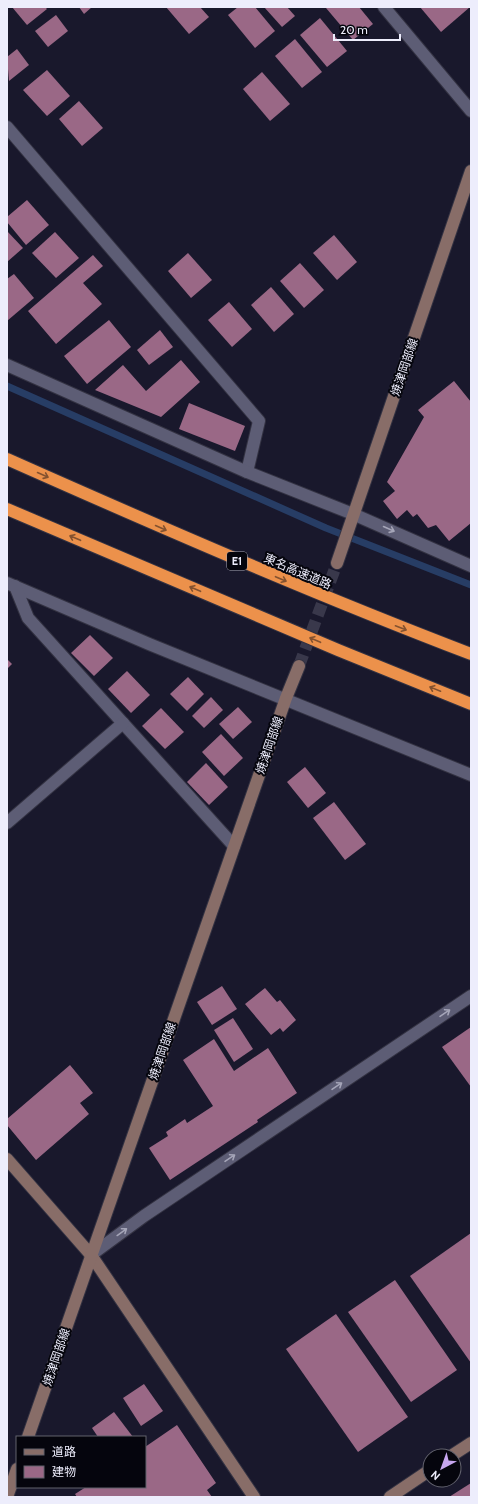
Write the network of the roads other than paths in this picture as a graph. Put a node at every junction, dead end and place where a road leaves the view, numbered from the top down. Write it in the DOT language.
graph roads {
  1 [pos="384,7"];
  2 [pos="471,111"];
  3 [pos="7,127"];
  4 [pos="471,171"];
  5 [pos="7,365"];
  6 [pos="7,458"];
  7 [pos="247,472"];
  8 [pos="7,509"];
  9 [pos="353,514"];
  10 [pos="337,563"];
  11 [pos="471,566"];
  12 [pos="11,584"];
  13 [pos="471,654"];
  14 [pos="299,666"];
  15 [pos="286,698"];
  16 [pos="471,704"];
  17 [pos="123,723"];
  18 [pos="471,775"];
  19 [pos="7,823"];
  20 [pos="234,846"];
  21 [pos="471,996"];
  22 [pos="7,1159"];
  23 [pos="91,1255"];
  24 [pos="28,1436"];
  25 [pos="471,1443"];
  26 [pos="462,1449"];
  27 [pos="16,1472"];
  28 [pos="422,1475"];
  29 [pos="7,1497"];
  30 [pos="254,1497"];
  31 [pos="390,1497"];
  1 -- 2 [label="street"];
  3 -- 7 [label="street"];
  4 -- 9 [label="main road, 焼津岡部線"];
  5 -- 7 [label="street"];
  6 -- 13 [label="highway, 東名高速道路 / E1, one-way"];
  7 -- 9 [label="street"];
  16 -- 8 [label="highway, one-way"];
  9 -- 10 [label="main road, 焼津岡部線"];
  9 -- 11 [label="street, one-way"];
  12 -- 15 [label="street"];
  12 -- 17 [label="street"];
  14 -- 15 [label="main road, 焼津岡部線"];
  15 -- 18 [label="street"];
  15 -- 20 [label="main road, 焼津岡部線"];
  17 -- 19 [label="street"];
  17 -- 20 [label="street"];
  20 -- 23 [label="main road, 焼津岡部線"];
  23 -- 21 [label="street, one-way"];
  22 -- 23 [label="main road"];
  23 -- 24 [label="main road, 焼津岡部線"];
  23 -- 30 [label="main road"];
  25 -- 26 [label="main road"];
  27 -- 29 [label="main road"];
  28 -- 31 [label="main road"];
}
